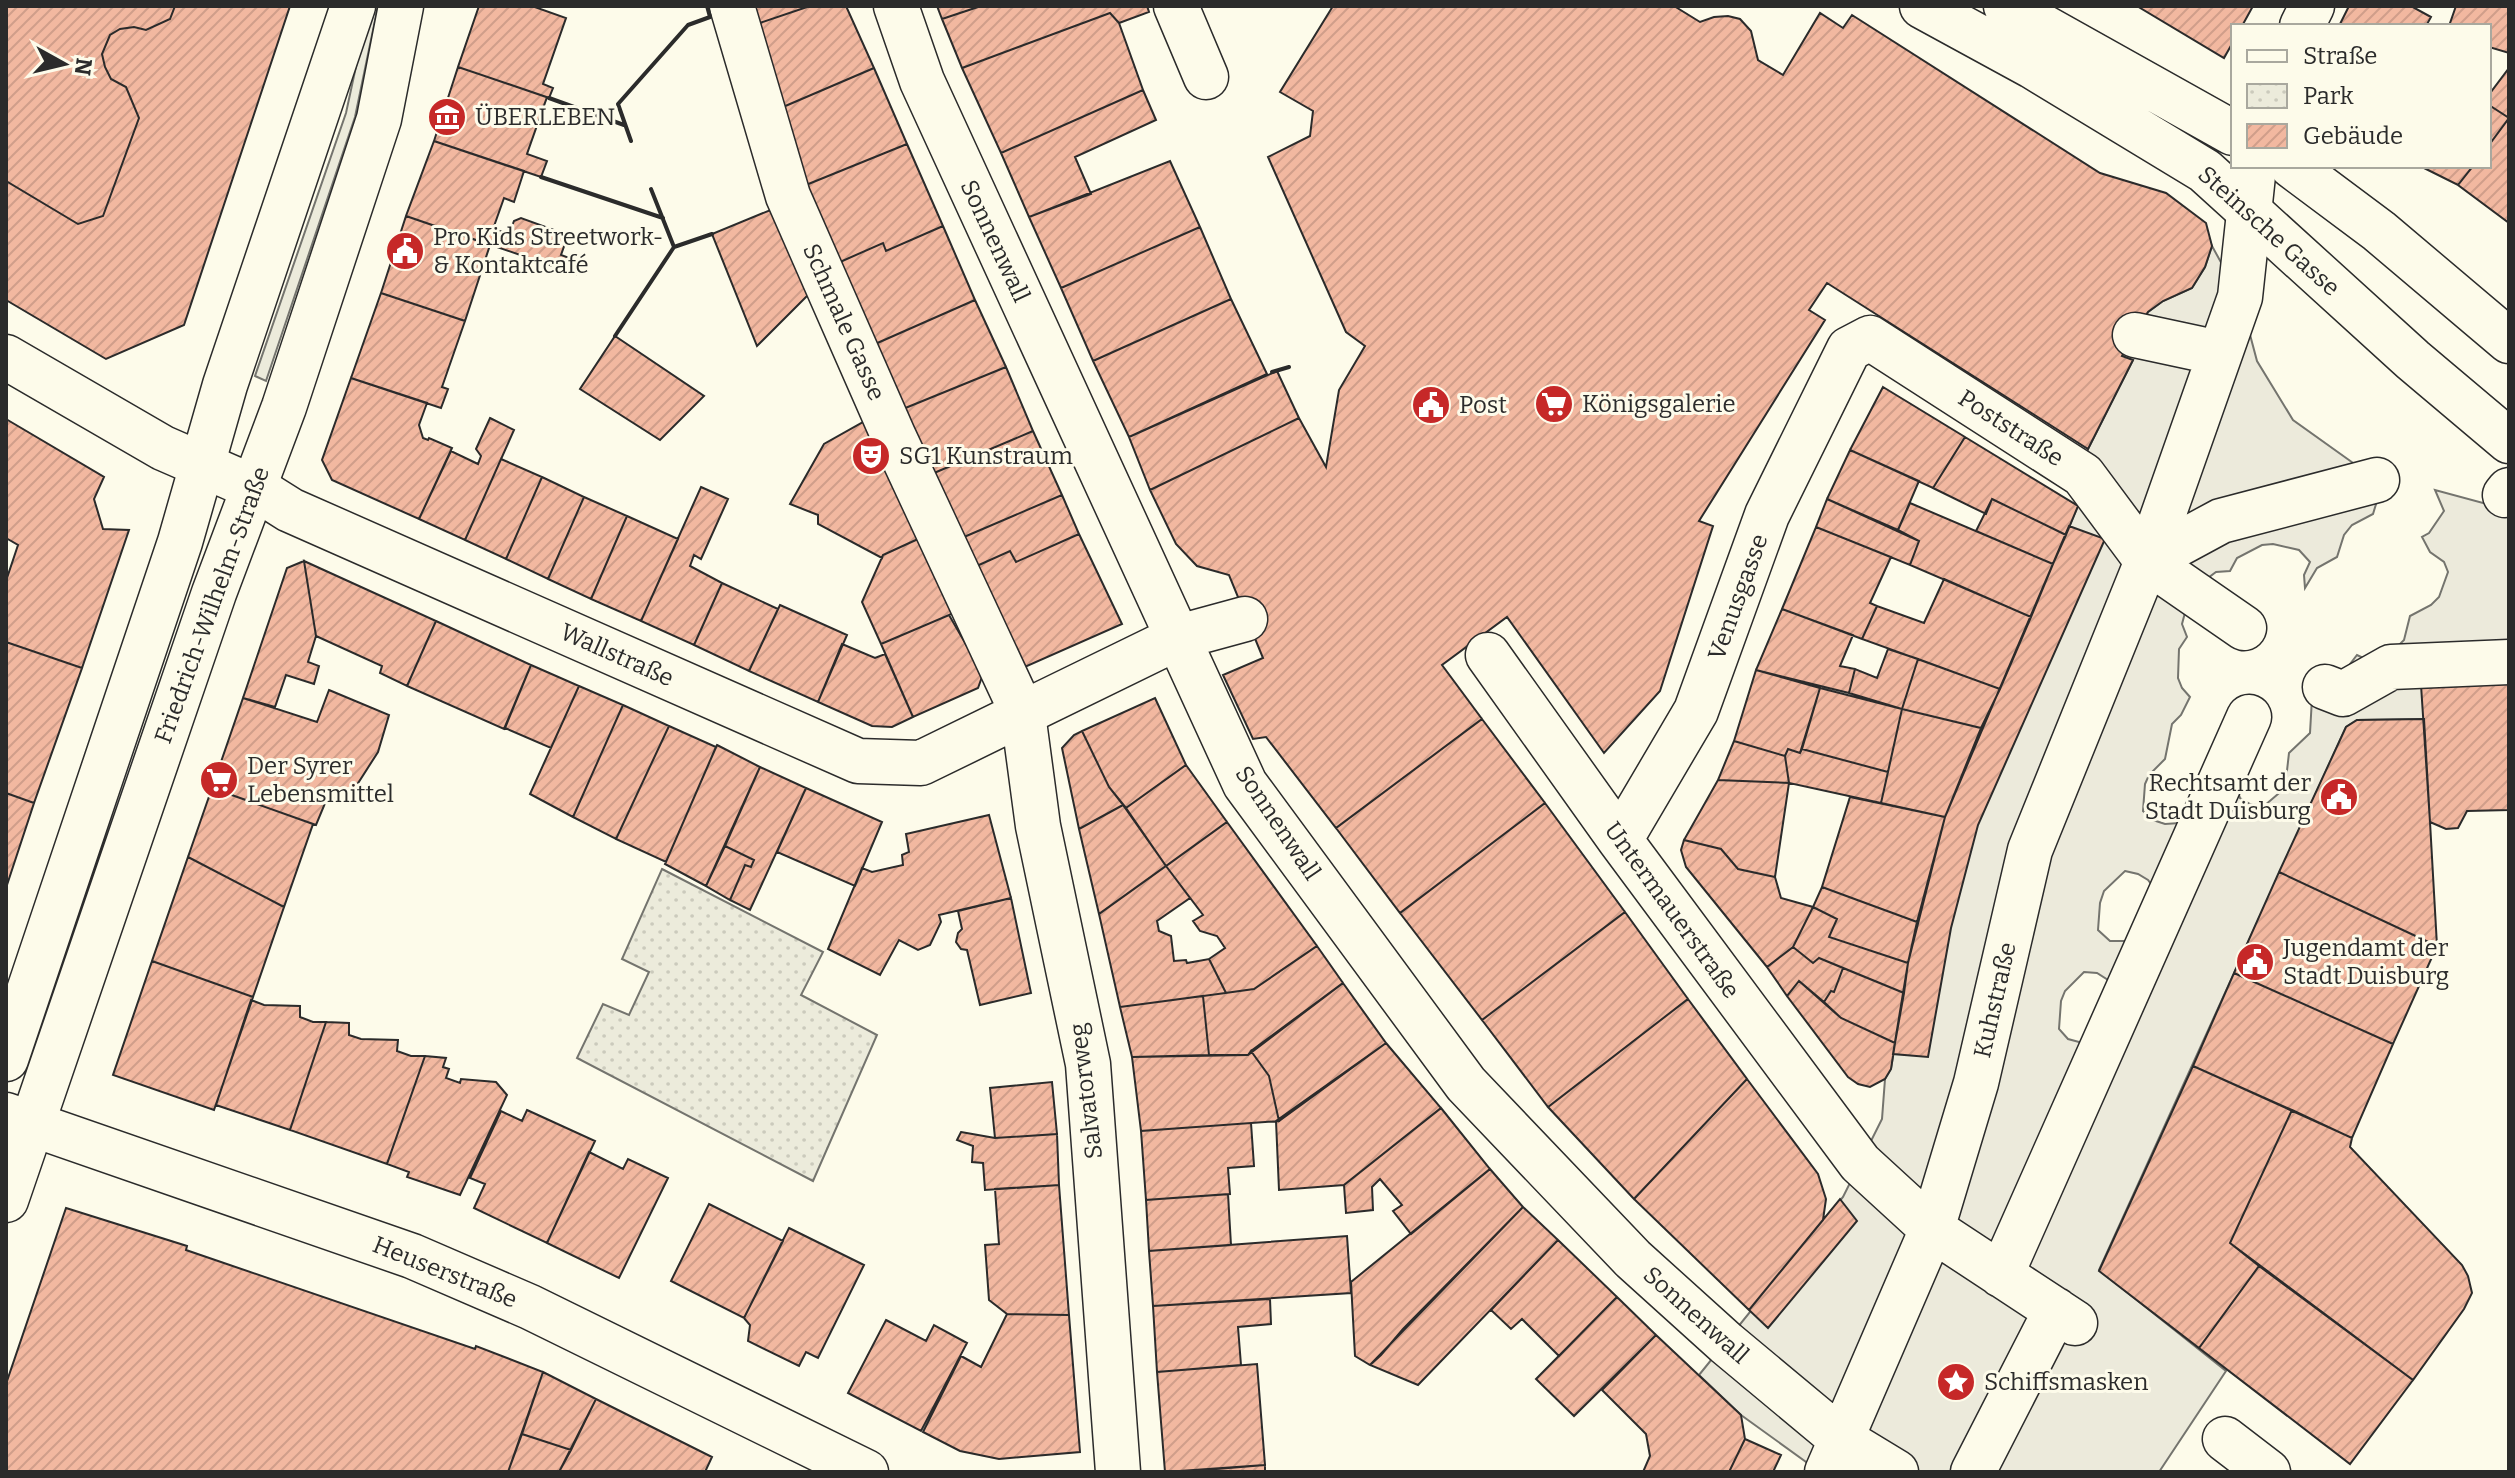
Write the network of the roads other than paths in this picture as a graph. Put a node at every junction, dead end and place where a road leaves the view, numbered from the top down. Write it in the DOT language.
graph roads {
  1 [pos="353,6"];
  2 [pos="401,6"];
  3 [pos="732,6"];
  4 [pos="896,6"];
  5 [pos="1176,6"];
  6 [pos="1922,6"];
  7 [pos="2006,6"];
  8 [pos="2312,6"];
  9 [pos="2303,24"];
  10 [pos="1206,77"];
  11 [pos="2231,132"];
  12 [pos="2262,180"];
  13 [pos="2135,335"];
  14 [pos="2509,341"];
  15 [pos="1849,349"];
  16 [pos="2219,353"];
  17 [pos="6,357"];
  18 [pos="2509,441"];
  19 [pos="202,464"];
  20 [pos="2377,480"];
  21 [pos="255,488"];
  22 [pos="2147,561"];
  23 [pos="1245,619"];
  24 [pos="2244,628"];
  25 [pos="1179,637"];
  26 [pos="1488,655"];
  27 [pos="2509,662"];
  28 [pos="2325,687"];
  29 [pos="1023,714"];
  30 [pos="2249,717"];
  31 [pos="1620,840"];
  32 [pos="6,1059"];
  33 [pos="18,1119"];
  34 [pos="6,1200"];
  35 [pos="1932,1229"];
  36 [pos="2001,1275"];
  37 [pos="2225,1439"];
  38 [pos="1834,1455"];
  39 [pos="866,1472"];
  40 [pos="1118,1472"];
  41 [pos="1896,1472"];
  42 [pos="1973,1472"];
  43 [pos="2268,1472"];
  1 -- 19 [label="street, Friedrich-Wilhelm-Straße"];
  2 -- 21 [label="street, Friedrich-Wilhelm-Straße"];
  3 -- 29 [label="street, Schmale Gasse"];
  4 -- 25 [label="street, Sonnenwall"];
  5 -- 10 [label="street"];
  6 -- 12 [label="street, Steinsche Gasse"];
  7 -- 11 [label="street, Steinsche Gasse"];
  8 -- 9 [label="street"];
  12 -- 14 [label="street, Steinsche Gasse"];
  12 -- 16 [label="street, Kuhstraße"];
  12 -- 18 [label="street, Steinsche Gasse"];
  13 -- 16 [label="street"];
  15 -- 22 [label="street, Poststraße"];
  15 -- 31 [label="street, Venusgasse"];
  16 -- 22 [label="street, Kuhstraße"];
  17 -- 19 [label="street, Wallstraße"];
  19 -- 21 [label="street, Wallstraße"];
  19 -- 32 [label="street, Friedrich-Wilhelm-Straße"];
  20 -- 22 [label="street"];
  21 -- 29 [label="street, Wallstraße"];
  21 -- 33 [label="street, Friedrich-Wilhelm-Straße"];
  22 -- 24 [label="street"];
  22 -- 35 [label="street, Kuhstraße"];
  23 -- 25 [label="street, Wallstraße"];
  25 -- 29 [label="street, Wallstraße"];
  25 -- 38 [label="street, Sonnenwall"];
  26 -- 31 [label="street, Untermauerstraße"];
  27 -- 28 [label="street"];
  29 -- 40 [label="street, Salvatorweg"];
  30 -- 36 [label="street"];
  31 -- 35 [label="street, Untermauerstraße"];
  33 -- 34 [label="street, Friedrich-Wilhelm-Straße"];
  33 -- 39 [label="street, Heuserstraße"];
  35 -- 36 [label="street, Untermauerstraße"];
  35 -- 38 [label="street, Kuhstraße"];
  36 -- 42 [label="street, Untermauerstraße"];
  37 -- 43 [label="street"];
  38 -- 41 [label="street, Sonnenwall"];
}
